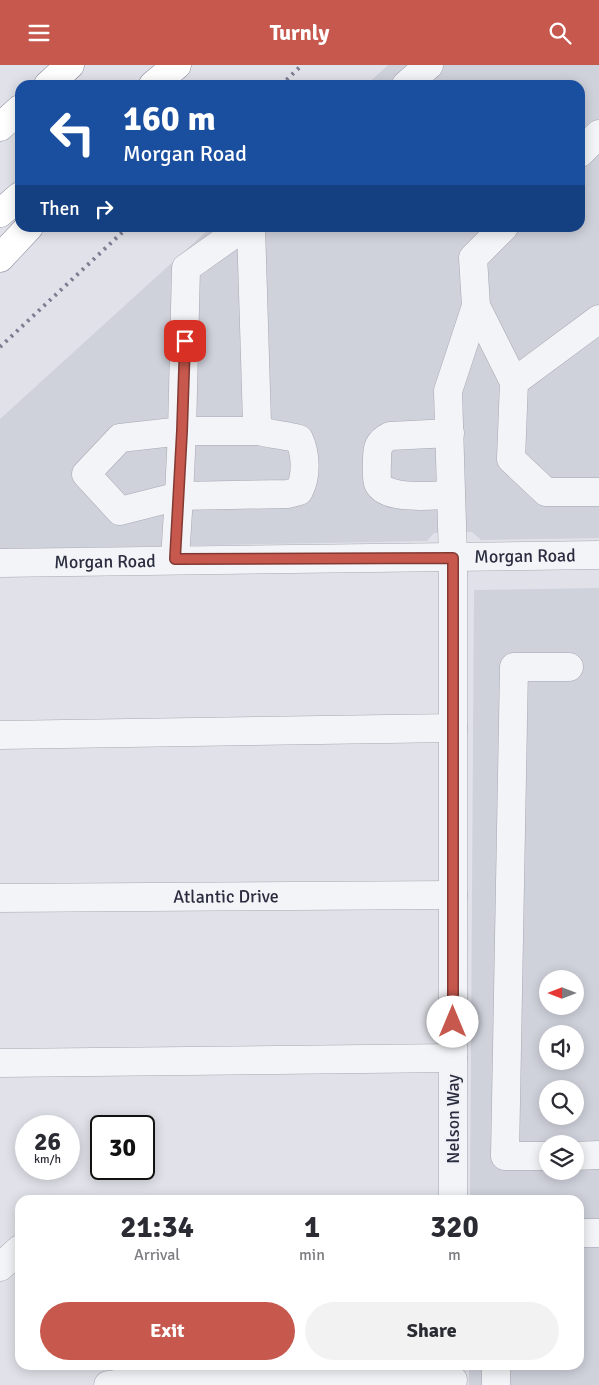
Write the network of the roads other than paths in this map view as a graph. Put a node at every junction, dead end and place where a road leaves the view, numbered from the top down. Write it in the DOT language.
graph roads {
  1 [pos="70,65"];
  2 [pos="177,65"];
  3 [pos="185,65"];
  4 [pos="429,65"];
  5 [pos="54,80"];
  6 [pos="159,80"];
  7 [pos="171,80"];
  8 [pos="412,80"];
  9 [pos="15,114"];
  10 [pos="0,127"];
  11 [pos="599,134"];
  12 [pos="585,148"];
  13 [pos="15,200"];
  14 [pos="0,213"];
  15 [pos="24,232"];
  16 [pos="237,232"];
  17 [pos="251,232"];
  18 [pos="499,232"];
  19 [pos="0,258"];
  20 [pos="476,306"];
  21 [pos="599,319"];
  22 [pos="514,382"];
  23 [pos="182,431"];
  24 [pos="260,431"];
  25 [pos="450,433"];
  26 [pos="599,492"];
  27 [pos="451,495"];
  28 [pos="178,496"];
  29 [pos="599,555"];
  30 [pos="453,558"];
  31 [pos="175,559"];
  32 [pos="0,563"];
  33 [pos="569,667"];
  34 [pos="453,728"];
  35 [pos="0,735"];
  36 [pos="453,895"];
  37 [pos="0,898"];
  38 [pos="453,1058"];
  39 [pos="0,1063"];
  40 [pos="599,1155"];
  41 [pos="539,1156"];
  42 [pos="584,1156"];
  43 [pos="453,1195"];
  44 [pos="584,1233"];
  45 [pos="599,1233"];
  46 [pos="15,1254"];
  47 [pos="0,1267"];
  48 [pos="496,1370"];
  49 [pos="453,1377"];
  50 [pos="108,1385"];
  51 [pos="496,1385"];
  1 -- 5 [label="highway"];
  2 -- 6 [label="highway"];
  3 -- 7 [label="highway"];
  4 -- 8 [label="street"];
  9 -- 10 [label="highway"];
  11 -- 12 [label="street"];
  13 -- 14 [label="highway"];
  15 -- 19 [label="highway"];
  16 -- 23 [label="street"];
  17 -- 24 [label="street"];
  18 -- 20 [label="street"];
  20 -- 22 [label="street"];
  20 -- 25 [label="street, Nelson Way"];
  21 -- 22 [label="street"];
  22 -- 26 [label="street"];
  23 -- 24 [label="street"];
  23 -- 28 [label="street"];
  23 -- 28 [label="street"];
  24 -- 28 [label="street"];
  25 -- 27 [label="street, Nelson Way"];
  25 -- 27 [label="street"];
  27 -- 30 [label="street, Nelson Way"];
  28 -- 31 [label="street"];
  29 -- 30 [label="street, Morgan Road"];
  30 -- 31 [label="street, Morgan Road"];
  30 -- 34 [label="street, Nelson Way"];
  31 -- 32 [label="street, Morgan Road"];
  33 -- 41 [label="street"];
  34 -- 35 [label="street"];
  34 -- 36 [label="street, Nelson Way"];
  36 -- 37 [label="street, Atlantic Drive"];
  36 -- 38 [label="street, Nelson Way"];
  38 -- 39 [label="street"];
  38 -- 43 [label="street, Nelson Way"];
  40 -- 42 [label="street"];
  44 -- 45 [label="street"];
  46 -- 47 [label="street"];
  48 -- 51 [label="street"];
  49 -- 50 [label="street"];
}
